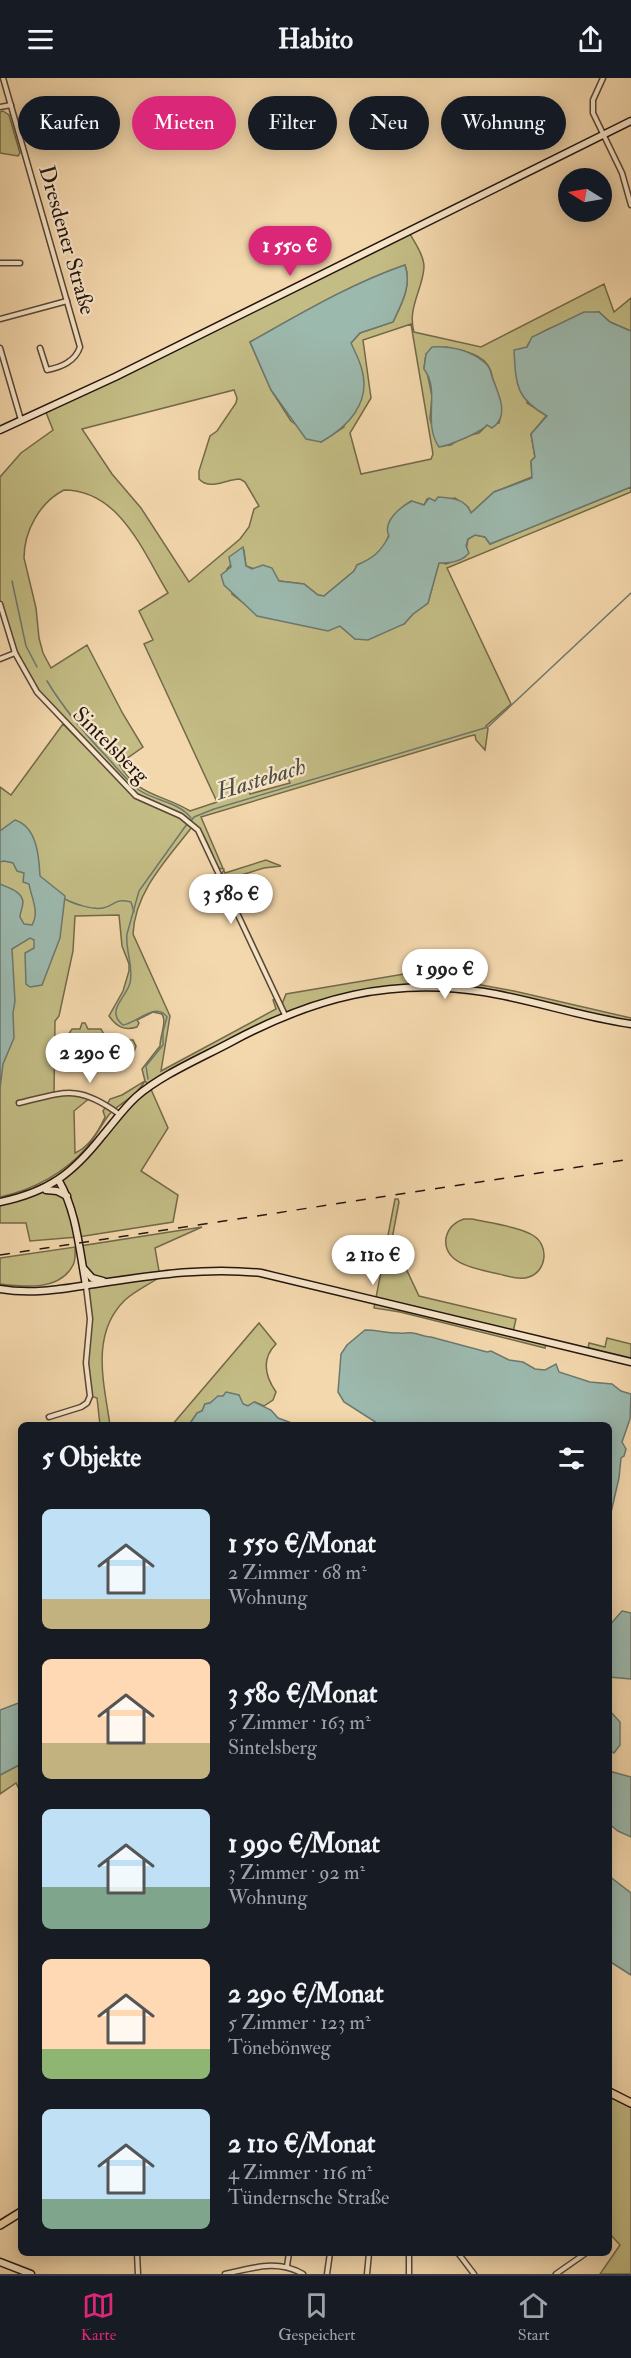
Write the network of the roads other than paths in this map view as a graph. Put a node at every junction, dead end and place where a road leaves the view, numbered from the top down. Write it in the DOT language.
graph roads {
  1 [pos="3,78"];
  2 [pos="603,78"];
  3 [pos="11,105"];
  4 [pos="0,107"];
  5 [pos="631,122"];
  6 [pos="603,134"];
  7 [pos="631,205"];
  8 [pos="0,264"];
  9 [pos="20,264"];
  10 [pos="67,301"];
  11 [pos="0,319"];
  12 [pos="0,348"];
  13 [pos="40,348"];
  14 [pos="21,420"];
  15 [pos="0,430"];
  16 [pos="0,604"];
  17 [pos="15,653"];
  18 [pos="0,659"];
  19 [pos="285,1015"];
  20 [pos="631,1024"];
  21 [pos="19,1103"];
  22 [pos="119,1114"];
  23 [pos="59,1181"];
  24 [pos="42,1190"];
  25 [pos="68,1196"];
  26 [pos="0,1202"];
  27 [pos="83,1267"];
  28 [pos="109,1281"];
  29 [pos="86,1285"];
  30 [pos="0,1290"];
  31 [pos="631,1362"];
  32 [pos="49,1417"];
  33 [pos="612,2094"];
  34 [pos="631,2103"];
  35 [pos="18,2214"];
  36 [pos="0,2225"];
  37 [pos="138,2256"];
  38 [pos="289,2256"];
  39 [pos="330,2256"];
  40 [pos="369,2256"];
  41 [pos="409,2256"];
  42 [pos="460,2256"];
  43 [pos="583,2256"];
  44 [pos="0,2262"];
  45 [pos="287,2266"];
  46 [pos="298,2273"];
  47 [pos="563,2273"];
  48 [pos="31,2274"];
  49 [pos="138,2274"];
  50 [pos="225,2274"];
  51 [pos="303,2274"];
  52 [pos="327,2274"];
  53 [pos="367,2274"];
  54 [pos="409,2274"];
  55 [pos="474,2274"];
  56 [pos="556,2274"];
  1 -- 3 [label="street, Dresdener Straße"];
  2 -- 6 [label="street"];
  3 -- 4 [label="street"];
  3 -- 10 [label="street, Dresdener Straße"];
  5 -- 6 [label="main road"];
  6 -- 7 [label="street"];
  6 -- 14 [label="main road"];
  8 -- 9 [label="street"];
  10 -- 11 [label="street"];
  10 -- 13 [label="street, Dresdener Straße"];
  12 -- 14 [label="street"];
  14 -- 15 [label="main road"];
  16 -- 17 [label="street, Sintelsberg"];
  17 -- 18 [label="street"];
  17 -- 19 [label="street, Sintelsberg"];
  19 -- 20 [label="main road"];
  19 -- 22 [label="main road"];
  21 -- 22 [label="street"];
  22 -- 23 [label="main road"];
  23 -- 24 [label="main road"];
  23 -- 25 [label="main road"];
  24 -- 25 [label="main road"];
  24 -- 26 [label="main road"];
  25 -- 27 [label="main road"];
  27 -- 28 [label="main road"];
  27 -- 29 [label="main road"];
  28 -- 29 [label="main road"];
  28 -- 31 [label="main road"];
  29 -- 30 [label="main road"];
  29 -- 32 [label="street"];
  33 -- 34 [label="main road"];
  35 -- 36 [label="main road"];
  37 -- 49 [label="street"];
  38 -- 45 [label="street"];
  39 -- 52 [label="street"];
  40 -- 53 [label="street"];
  41 -- 54 [label="street"];
  42 -- 55 [label="street"];
  43 -- 47 [label="street"];
  44 -- 48 [label="main road"];
  45 -- 46 [label="street"];
  45 -- 50 [label="street"];
  46 -- 51 [label="street"];
  47 -- 56 [label="street"];
}
